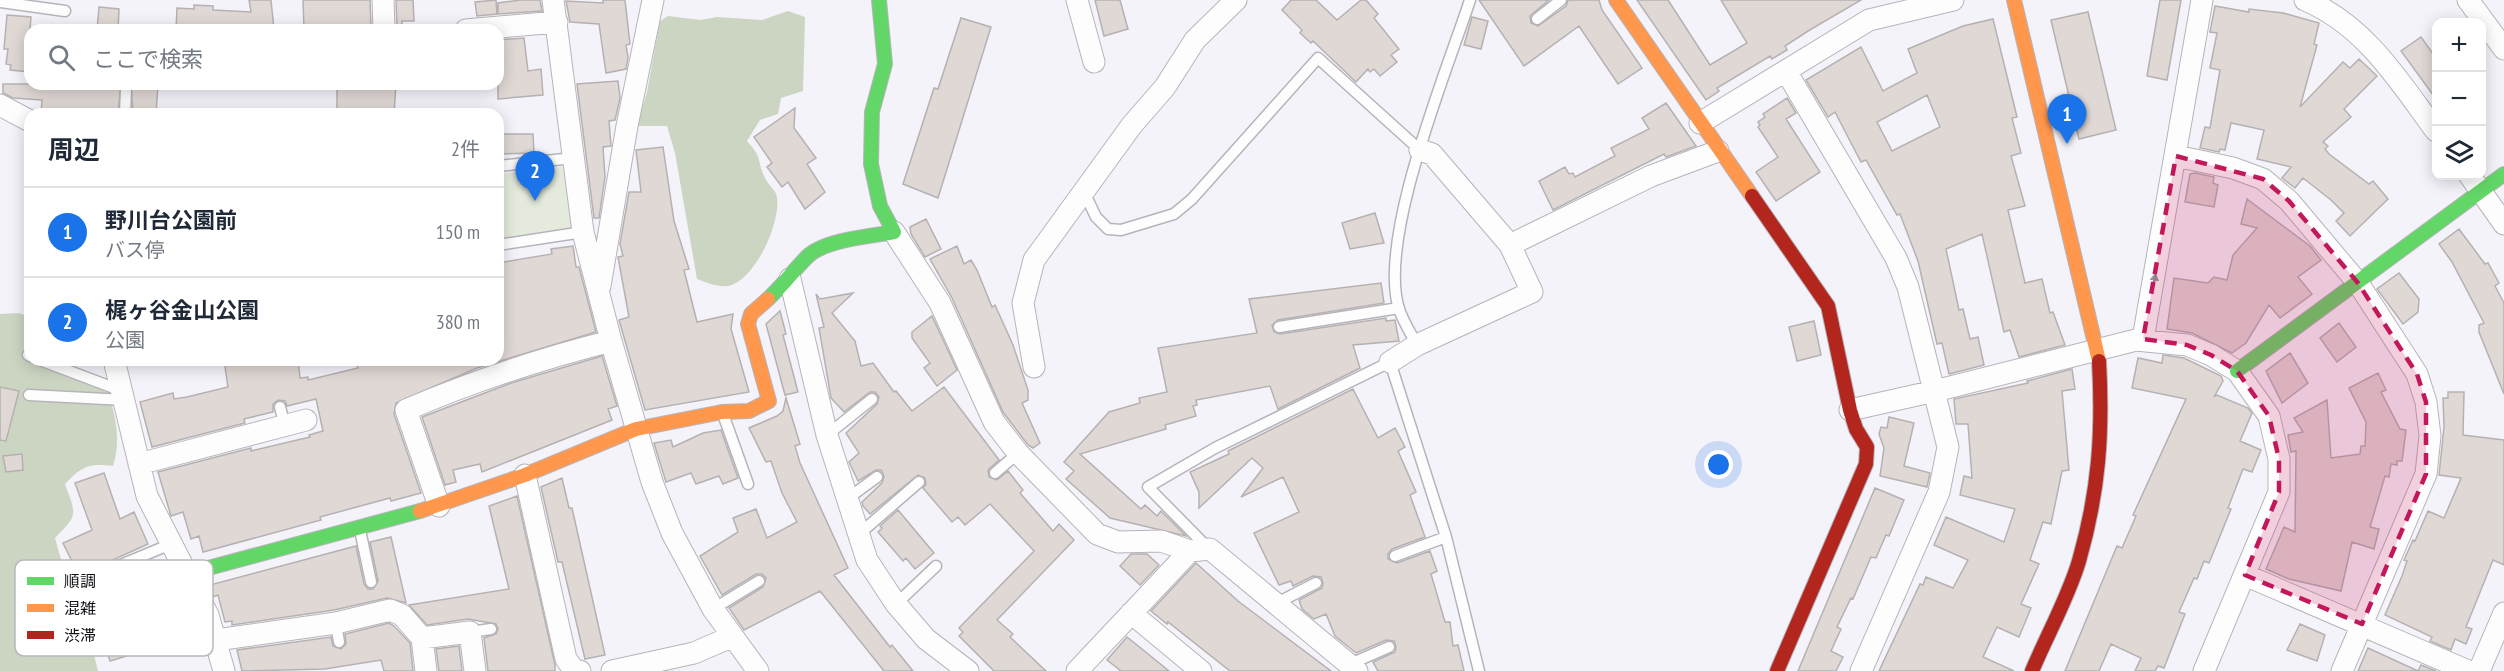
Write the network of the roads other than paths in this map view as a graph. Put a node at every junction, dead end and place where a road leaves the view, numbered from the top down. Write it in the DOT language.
graph roads {
  1 [pos="383,0"];
  2 [pos="553,0"];
  3 [pos="653,0"];
  4 [pos="879,0"];
  5 [pos="1077,0"];
  6 [pos="1236,0"];
  7 [pos="1470,0"];
  8 [pos="1561,0"];
  9 [pos="1616,0"];
  10 [pos="1953,0"];
  11 [pos="2014,0"];
  12 [pos="2202,0"];
  13 [pos="2305,0"];
  14 [pos="2468,0"];
  15 [pos="0,2"];
  16 [pos="65,10"];
  17 [pos="1537,19"];
  18 [pos="557,22"];
  19 [pos="384,24"];
  20 [pos="504,27"];
  21 [pos="2504,49"];
  22 [pos="1094,62"];
  23 [pos="1786,70"];
  24 [pos="126,90"];
  25 [pos="0,105"];
  26 [pos="125,108"];
  27 [pos="24,118"];
  28 [pos="1700,123"];
  29 [pos="2432,126"];
  30 [pos="1420,150"];
  31 [pos="1718,151"];
  32 [pos="2176,156"];
  33 [pos="573,158"];
  34 [pos="504,165"];
  35 [pos="2504,174"];
  36 [pos="2475,183"];
  37 [pos="1084,192"];
  38 [pos="2504,224"];
  39 [pos="583,232"];
  40 [pos="894,232"];
  41 [pos="504,244"];
  42 [pos="1510,245"];
  43 [pos="790,279"];
  44 [pos="2358,283"];
  45 [pos="599,293"];
  46 [pos="1398,309"];
  47 [pos="1279,327"];
  48 [pos="2143,339"];
  49 [pos="611,340"];
  50 [pos="1418,345"];
  51 [pos="2098,351"];
  52 [pos="1390,362"];
  53 [pos="54,366"];
  54 [pos="116,366"];
  55 [pos="1034,367"];
  56 [pos="2237,371"];
  57 [pos="1935,392"];
  58 [pos="29,395"];
  59 [pos="124,396"];
  60 [pos="872,399"];
  61 [pos="1850,410"];
  62 [pos="722,412"];
  63 [pos="306,420"];
  64 [pos="636,429"];
  65 [pos="826,435"];
  66 [pos="1018,453"];
  67 [pos="139,464"];
  68 [pos="995,473"];
  69 [pos="525,475"];
  70 [pos="877,477"];
  71 [pos="919,482"];
  72 [pos="748,484"];
  73 [pos="846,499"];
  74 [pos="439,506"];
  75 [pos="360,529"];
  76 [pos="858,535"];
  77 [pos="1446,537"];
  78 [pos="171,544"];
  79 [pos="1200,550"];
  80 [pos="1395,556"];
  81 [pos="133,560"];
  82 [pos="179,560"];
  83 [pos="936,566"];
  84 [pos="213,567"];
  85 [pos="2245,575"];
  86 [pos="759,581"];
  87 [pos="370,582"];
  88 [pos="1316,583"];
  89 [pos="896,604"];
  90 [pos="1275,604"];
  91 [pos="713,609"];
  92 [pos="2504,612"];
  93 [pos="1131,614"];
  94 [pos="2362,624"];
  95 [pos="491,629"];
  96 [pos="213,631"];
  97 [pos="470,632"];
  98 [pos="731,637"];
  99 [pos="422,638"];
  100 [pos="216,640"];
  101 [pos="1389,647"];
  102 [pos="1353,668"];
  103 [pos="576,670"];
  104 [pos="224,671"];
  105 [pos="426,671"];
  106 [pos="475,671"];
  107 [pos="612,671"];
  108 [pos="758,671"];
  109 [pos="968,671"];
  110 [pos="1077,671"];
  111 [pos="1200,671"];
  112 [pos="1479,671"];
  113 [pos="1777,671"];
  114 [pos="1861,671"];
  115 [pos="2032,671"];
  116 [pos="2204,671"];
  117 [pos="2342,671"];
  118 [pos="2468,671"];
  119 [pos="2479,671"];
  1 -- 19 [label="street"];
  2 -- 18 [label="street"];
  3 -- 45 [label="street"];
  4 -- 40 [label="street"];
  5 -- 22 [label="street"];
  6 -- 37 [label="street"];
  7 -- 30 [label="lane"];
  8 -- 17 [label="lane"];
  9 -- 28 [label="street"];
  10 -- 23 [label="street"];
  11 -- 51 [label="street"];
  12 -- 32 [label="street"];
  13 -- 29 [label="street"];
  14 -- 21 [label="street"];
  15 -- 16 [label="lane"];
  18 -- 20 [label="street"];
  18 -- 33 [label="street"];
  23 -- 28 [label="street"];
  23 -- 57 [label="street"];
  24 -- 26 [label="lane"];
  25 -- 27 [label="street"];
  28 -- 31 [label="street"];
  30 -- 37 [label="lane"];
  30 -- 42 [label="street"];
  30 -- 46 [label="lane"];
  31 -- 42 [label="street"];
  31 -- 61 [label="street"];
  32 -- 44 [label="street"];
  48 -- 32 [label="street, one-way"];
  33 -- 34 [label="lane"];
  33 -- 39 [label="street"];
  35 -- 36 [label="street"];
  36 -- 38 [label="street"];
  36 -- 44 [label="street"];
  37 -- 55 [label="street"];
  39 -- 41 [label="lane"];
  39 -- 45 [label="street"];
  40 -- 43 [label="street"];
  40 -- 66 [label="street"];
  42 -- 50 [label="street"];
  43 -- 62 [label="street"];
  43 -- 65 [label="street"];
  44 -- 56 [label="street"];
  44 -- 94 [label="street"];
  45 -- 49 [label="street"];
  46 -- 47 [label="lane"];
  46 -- 50 [label="lane"];
  48 -- 51 [label="street"];
  48 -- 56 [label="street"];
  49 -- 64 [label="street"];
  49 -- 74 [label="street"];
  50 -- 52 [label="street"];
  51 -- 57 [label="street"];
  51 -- 115 [label="street"];
  52 -- 77 [label="lane"];
  52 -- 79 [label="lane"];
  53 -- 59 [label="lane"];
  54 -- 59 [label="street"];
  56 -- 85 [label="street"];
  57 -- 61 [label="street"];
  57 -- 114 [label="street"];
  58 -- 59 [label="lane"];
  59 -- 67 [label="street"];
  60 -- 65 [label="lane"];
  61 -- 113 [label="street"];
  62 -- 64 [label="street"];
  62 -- 72 [label="lane"];
  63 -- 67 [label="street"];
  64 -- 69 [label="street"];
  64 -- 91 [label="street"];
  65 -- 73 [label="street"];
  66 -- 68 [label="lane"];
  66 -- 79 [label="street"];
  67 -- 78 [label="street"];
  69 -- 74 [label="street"];
  69 -- 103 [label="street"];
  70 -- 73 [label="lane"];
  71 -- 76 [label="lane"];
  73 -- 76 [label="street"];
  74 -- 75 [label="street"];
  75 -- 84 [label="street"];
  75 -- 87 [label="lane"];
  76 -- 89 [label="street"];
  77 -- 80 [label="lane"];
  77 -- 112 [label="lane"];
  78 -- 81 [label="lane"];
  78 -- 82 [label="street"];
  79 -- 90 [label="street"];
  79 -- 93 [label="street"];
  83 -- 89 [label="lane"];
  85 -- 94 [label="street"];
  85 -- 116 [label="street"];
  86 -- 91 [label="lane"];
  88 -- 90 [label="lane"];
  89 -- 109 [label="street"];
  90 -- 102 [label="street"];
  91 -- 98 [label="street"];
  92 -- 119 [label="street"];
  93 -- 110 [label="street"];
  93 -- 111 [label="street"];
  94 -- 117 [label="street"];
  94 -- 118 [label="street"];
  95 -- 97 [label="lane"];
  96 -- 100 [label="street"];
  97 -- 99 [label="street"];
  97 -- 106 [label="street"];
  98 -- 107 [label="street"];
  98 -- 108 [label="street"];
  99 -- 100 [label="street"];
  99 -- 105 [label="street"];
  100 -- 104 [label="street"];
  101 -- 102 [label="lane"];
}
